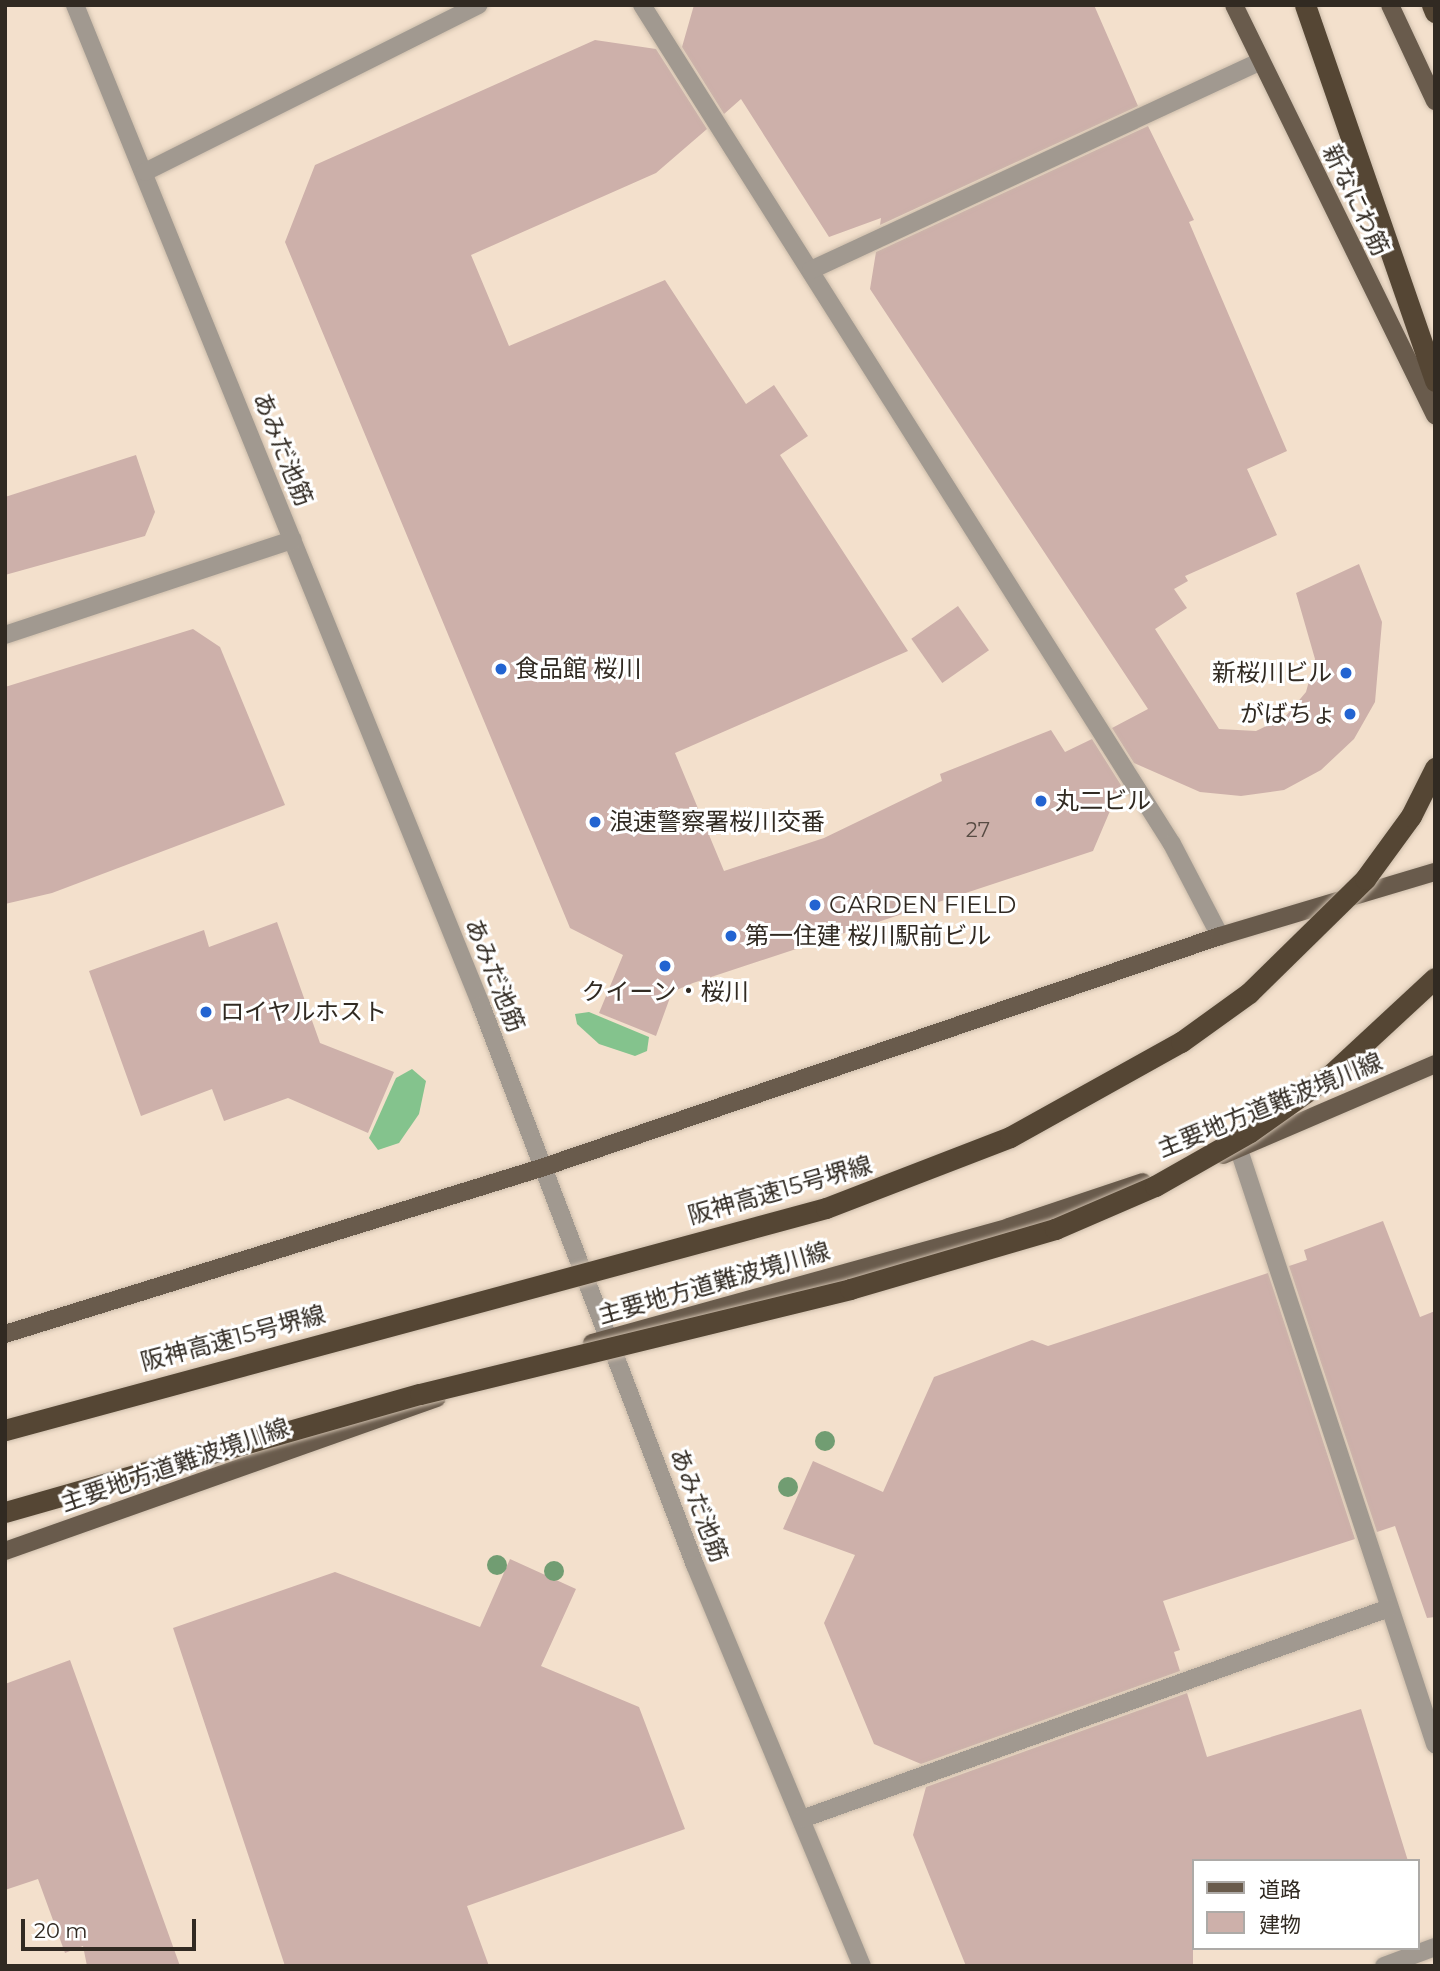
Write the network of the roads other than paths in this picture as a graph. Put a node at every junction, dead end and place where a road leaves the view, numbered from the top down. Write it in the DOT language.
graph roads {
  1 [pos="75,5"];
  2 [pos="479,5"];
  3 [pos="642,5"];
  4 [pos="1234,5"];
  5 [pos="1305,5"];
  6 [pos="1390,5"];
  7 [pos="1432,5"];
  8 [pos="1435,12"];
  9 [pos="1261,61"];
  10 [pos="1435,101"];
  11 [pos="145,172"];
  12 [pos="811,270"];
  13 [pos="1435,381"];
  14 [pos="1435,415"];
  15 [pos="293,540"];
  16 [pos="5,635"];
  17 [pos="1435,768"];
  18 [pos="1435,872"];
  19 [pos="1220,936"];
  20 [pos="1435,978"];
  21 [pos="1435,1064"];
  22 [pos="1239,1150"];
  23 [pos="544,1167"];
  24 [pos="5,1334"];
  25 [pos="608,1338"];
  26 [pos="5,1430"];
  27 [pos="5,1512"];
  28 [pos="5,1551"];
  29 [pos="1389,1608"];
  30 [pos="1435,1744"];
  31 [pos="802,1819"];
  32 [pos="1435,1948"];
  33 [pos="862,1966"];
  34 [pos="1384,1966"];
  1 -- 11 [label="street, あみだ池筋"];
  2 -- 11 [label="street"];
  3 -- 12 [label="street"];
  4 -- 9 [label="main road, 新なにわ筋"];
  5 -- 13 [label="highway"];
  6 -- 10 [label="main road"];
  7 -- 8 [label="highway"];
  9 -- 12 [label="street"];
  9 -- 14 [label="main road, 新なにわ筋"];
  11 -- 15 [label="street, あみだ池筋"];
  12 -- 19 [label="street"];
  15 -- 16 [label="street"];
  15 -- 23 [label="street, あみだ池筋"];
  17 -- 26 [label="highway, 阪神高速15号堺線, bridge"];
  18 -- 19 [label="main road"];
  19 -- 23 [label="main road"];
  20 -- 27 [label="highway, bridge"];
  21 -- 22 [label="main road, 主要地方道難波境川線"];
  22 -- 25 [label="main road, 主要地方道難波境川線"];
  22 -- 29 [label="street"];
  23 -- 24 [label="main road"];
  23 -- 25 [label="street, あみだ池筋"];
  25 -- 28 [label="main road, 主要地方道難波境川線"];
  25 -- 31 [label="street, あみだ池筋"];
  29 -- 30 [label="street"];
  29 -- 31 [label="street"];
  31 -- 33 [label="street, あみだ池筋"];
  32 -- 34 [label="street"];
}
